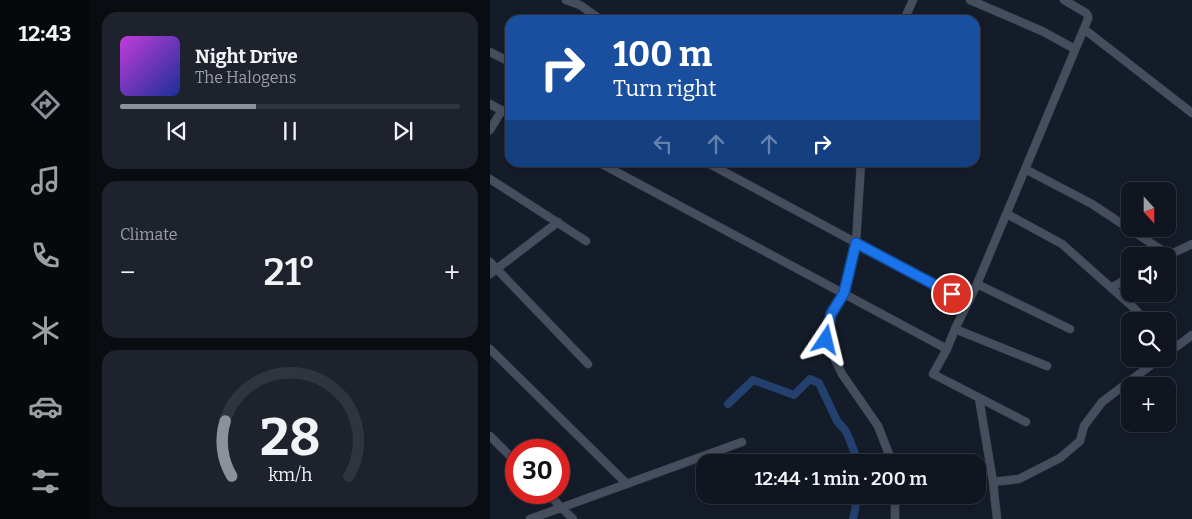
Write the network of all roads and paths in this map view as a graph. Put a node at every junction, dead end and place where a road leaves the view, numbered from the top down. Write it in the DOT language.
graph roads {
  1 [pos="566,0"];
  2 [pos="913,0"];
  3 [pos="970,0"];
  4 [pos="1064,0"];
  5 [pos="594,15"];
  6 [pos="906,15"];
  7 [pos="1084,29"];
  8 [pos="1075,49"];
  9 [pos="490,52"];
  10 [pos="505,60"];
  11 [pos="490,104"];
  12 [pos="502,110"];
  13 [pos="505,112"];
  14 [pos="1192,113"];
  15 [pos="490,130"];
  16 [pos="607,167"];
  17 [pos="715,167"];
  18 [pos="861,167"];
  19 [pos="1027,170"];
  20 [pos="490,179"];
  21 [pos="1007,214"];
  22 [pos="558,222"];
  23 [pos="586,241"];
  24 [pos="856,243"];
  25 [pos="1192,244"];
  26 [pos="1155,247"];
  27 [pos="1176,252"];
  28 [pos="490,262"];
  29 [pos="497,268"];
  30 [pos="490,274"];
  31 [pos="1121,282"];
  32 [pos="977,284"];
  33 [pos="1110,288"];
  34 [pos="844,293"];
  35 [pos="968,303"];
  36 [pos="1138,312"];
  37 [pos="955,329"];
  38 [pos="1070,329"];
  39 [pos="1192,335"];
  40 [pos="1176,346"];
  41 [pos="490,349"];
  42 [pos="947,349"];
  43 [pos="588,364"];
  44 [pos="1047,366"];
  45 [pos="1148,367"];
  46 [pos="979,398"];
  47 [pos="1026,422"];
  48 [pos="490,436"];
  49 [pos="742,442"];
  50 [pos="505,451"];
  51 [pos="889,454"];
  52 [pos="993,482"];
  53 [pos="627,484"];
  54 [pos="558,504"];
  55 [pos="895,504"];
  56 [pos="561,507"];
  57 [pos="530,519"];
  58 [pos="573,519"];
  59 [pos="896,519"];
  60 [pos="997,519"];
  1 -- 5 [label="street"];
  2 -- 6 [label="street"];
  3 -- 8 [label="street"];
  4 -- 7 [label="street"];
  7 -- 8 [label="street"];
  7 -- 14 [label="street"];
  8 -- 19 [label="street"];
  9 -- 10 [label="street"];
  11 -- 12 [label="street"];
  12 -- 13 [label="street"];
  12 -- 15 [label="street"];
  16 -- 34 [label="street"];
  17 -- 24 [label="street"];
  18 -- 24 [label="street"];
  19 -- 21 [label="street"];
  19 -- 26 [label="street"];
  20 -- 22 [label="street"];
  21 -- 32 [label="street"];
  21 -- 33 [label="street"];
  22 -- 23 [label="street"];
  22 -- 29 [label="street"];
  24 -- 34 [label="street"];
  24 -- 35 [label="street"];
  25 -- 27 [label="street"];
  28 -- 29 [label="street"];
  29 -- 30 [label="street"];
  29 -- 43 [label="street"];
  31 -- 33 [label="street"];
  32 -- 35 [label="street"];
  32 -- 38 [label="street"];
  33 -- 36 [label="street"];
  34 -- 42 [label="street"];
  34 -- 51 [label="street"];
  35 -- 37 [label="street"];
  37 -- 42 [label="street"];
  37 -- 44 [label="street"];
  39 -- 40 [label="street"];
  41 -- 53 [label="street"];
  42 -- 46 [label="street"];
  45 -- 52 [label="street"];
  46 -- 47 [label="street"];
  46 -- 52 [label="street"];
  48 -- 50 [label="street"];
  49 -- 53 [label="street"];
  52 -- 60 [label="street"];
  53 -- 56 [label="street"];
  54 -- 56 [label="street"];
  55 -- 59 [label="street"];
  56 -- 57 [label="street"];
  56 -- 58 [label="street"];
}
